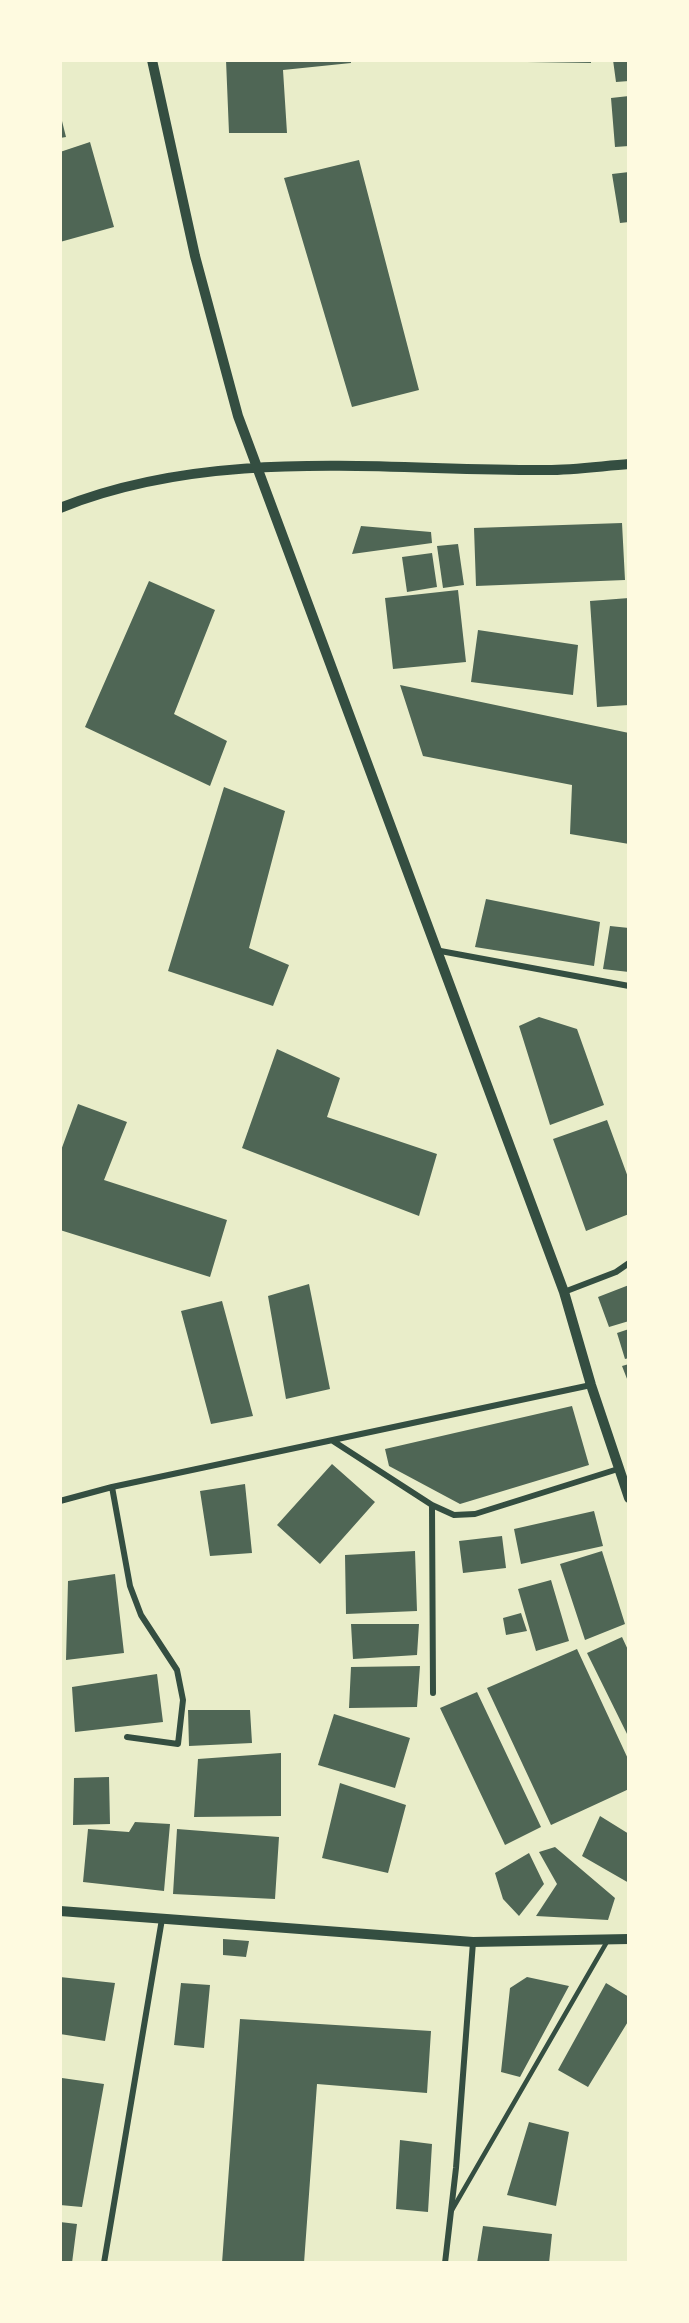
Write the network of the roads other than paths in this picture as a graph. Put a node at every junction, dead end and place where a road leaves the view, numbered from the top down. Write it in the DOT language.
graph roads {
  1 [pos="152,60"];
  2 [pos="629,464"];
  3 [pos="257,466"];
  4 [pos="60,508"];
  5 [pos="435,950"];
  6 [pos="629,986"];
  7 [pos="629,1263"];
  8 [pos="564,1292"];
  9 [pos="591,1384"];
  10 [pos="333,1441"];
  11 [pos="618,1469"];
  12 [pos="112,1487"];
  13 [pos="629,1498"];
  14 [pos="60,1501"];
  15 [pos="432,1505"];
  16 [pos="433,1693"];
  17 [pos="127,1737"];
  18 [pos="60,1911"];
  19 [pos="162,1919"];
  20 [pos="629,1939"];
  21 [pos="608,1940"];
  22 [pos="473,1942"];
  23 [pos="450,2213"];
  24 [pos="104,2263"];
  25 [pos="444,2263"];
  1 -- 3 [label="street"];
  2 -- 3 [label="street"];
  3 -- 4 [label="street"];
  3 -- 5 [label="street"];
  5 -- 6 [label="street"];
  5 -- 8 [label="street"];
  7 -- 8 [label="street"];
  8 -- 9 [label="street"];
  9 -- 10 [label="street"];
  9 -- 11 [label="street"];
  10 -- 12 [label="street"];
  10 -- 15 [label="street"];
  11 -- 13 [label="street"];
  11 -- 15 [label="street"];
  12 -- 14 [label="street"];
  12 -- 17 [label="street"];
  15 -- 16 [label="street"];
  18 -- 19 [label="street"];
  19 -- 22 [label="street"];
  19 -- 24 [label="street"];
  20 -- 21 [label="street"];
  21 -- 22 [label="street"];
  21 -- 23 [label="lane"];
  22 -- 23 [label="street"];
  23 -- 25 [label="street"];
}
